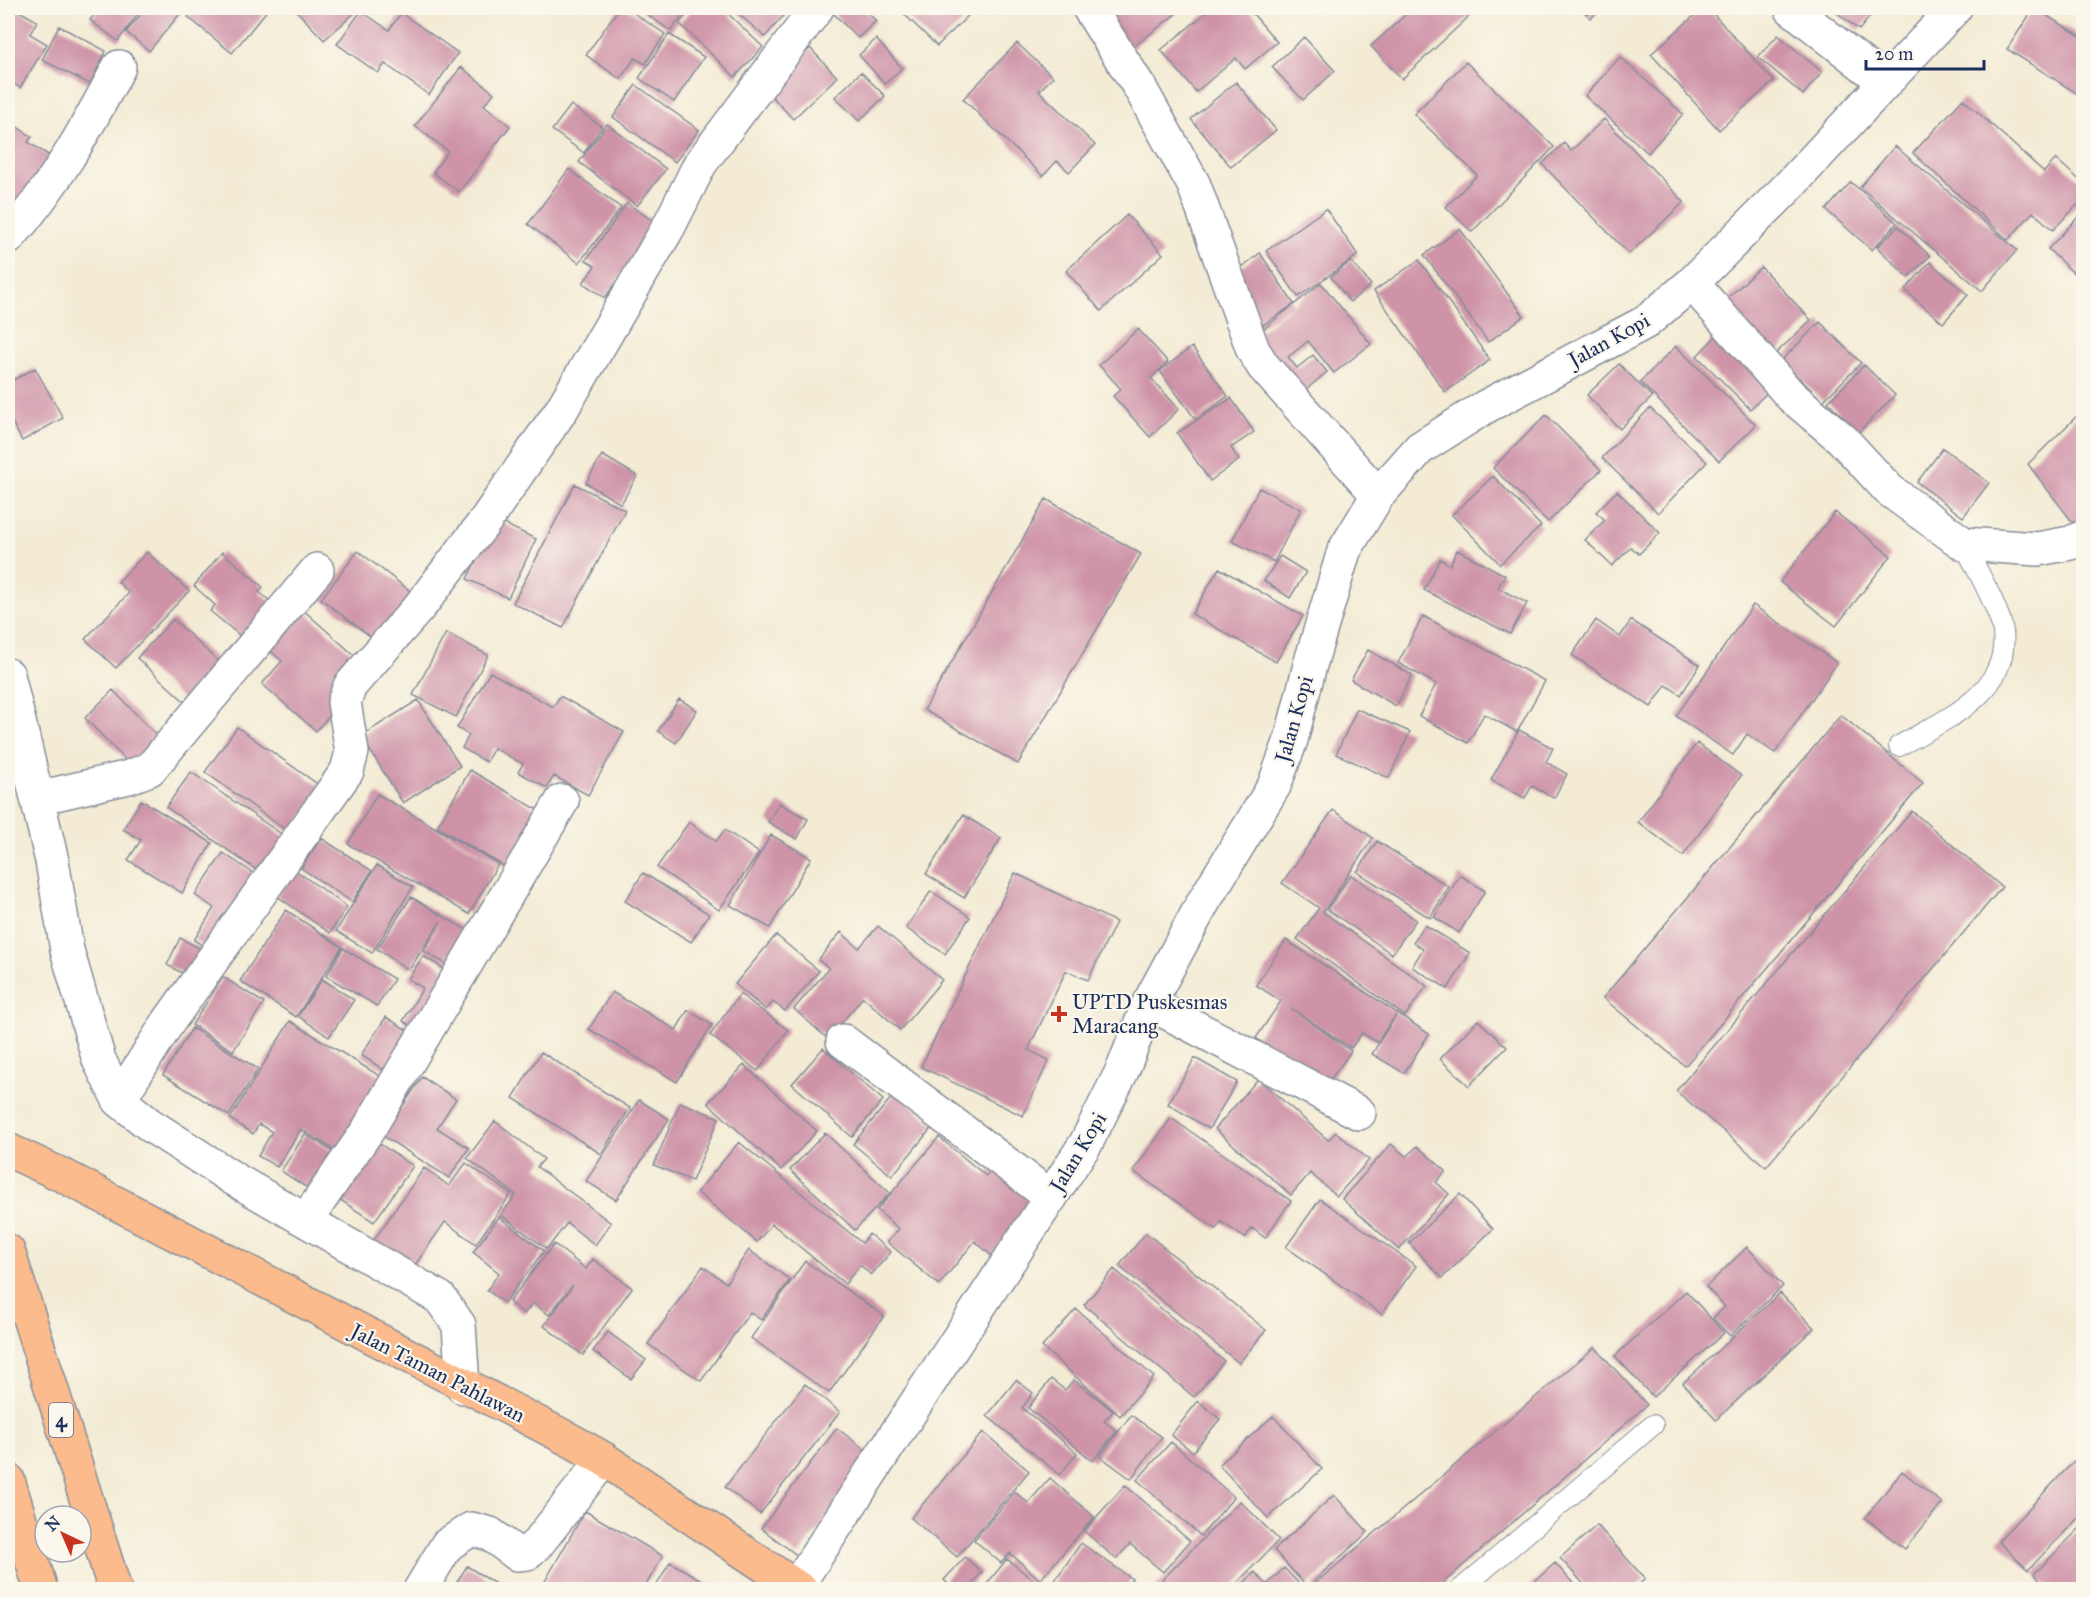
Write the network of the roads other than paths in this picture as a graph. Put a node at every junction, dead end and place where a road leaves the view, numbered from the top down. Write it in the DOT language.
graph roads {
  1 [pos="1089,8"];
  2 [pos="1791,8"];
  3 [pos="1955,8"];
  4 [pos="812,10"];
  5 [pos="119,68"];
  6 [pos="1885,82"];
  7 [pos="8,238"];
  8 [pos="1692,284"];
  9 [pos="1378,495"];
  10 [pos="2084,537"];
  11 [pos="1964,544"];
  12 [pos="317,570"];
  13 [pos="8,675"];
  14 [pos="1899,746"];
  15 [pos="38,798"];
  16 [pos="562,801"];
  17 [pos="1149,1003"];
  18 [pos="843,1041"];
  19 [pos="119,1100"];
  20 [pos="1359,1113"];
  21 [pos="8,1150"];
  22 [pos="1051,1197"];
  23 [pos="306,1220"];
  24 [pos="8,1251"];
  25 [pos="464,1387"];
  26 [pos="1653,1425"];
  27 [pos="604,1459"];
  28 [pos="8,1480"];
  29 [pos="798,1588"];
  30 [pos="41,1590"];
  31 [pos="115,1590"];
  32 [pos="420,1590"];
  33 [pos="1460,1590"];
  1 -- 9 [label="street"];
  2 -- 6 [label="street"];
  3 -- 6 [label="street, Jalan Kopi"];
  4 -- 19 [label="street"];
  5 -- 7 [label="street"];
  6 -- 8 [label="street, Jalan Kopi"];
  8 -- 9 [label="street, Jalan Kopi"];
  8 -- 11 [label="street"];
  9 -- 17 [label="street, Jalan Kopi"];
  10 -- 11 [label="street"];
  11 -- 14 [label="lane"];
  12 -- 15 [label="street"];
  13 -- 15 [label="street"];
  15 -- 19 [label="street"];
  16 -- 23 [label="street"];
  17 -- 20 [label="street"];
  17 -- 22 [label="street, Jalan Kopi"];
  18 -- 22 [label="street"];
  19 -- 23 [label="street"];
  21 -- 25 [label="main road, Jalan Taman Pahlawan"];
  22 -- 29 [label="street, Jalan Kopi"];
  23 -- 25 [label="street"];
  24 -- 31 [label="main road, 4"];
  25 -- 27 [label="main road, Jalan Taman Pahlawan"];
  26 -- 33 [label="lane"];
  27 -- 29 [label="main road, Jalan Taman Pahlawan"];
  27 -- 32 [label="street"];
  28 -- 30 [label="main road"];
}
